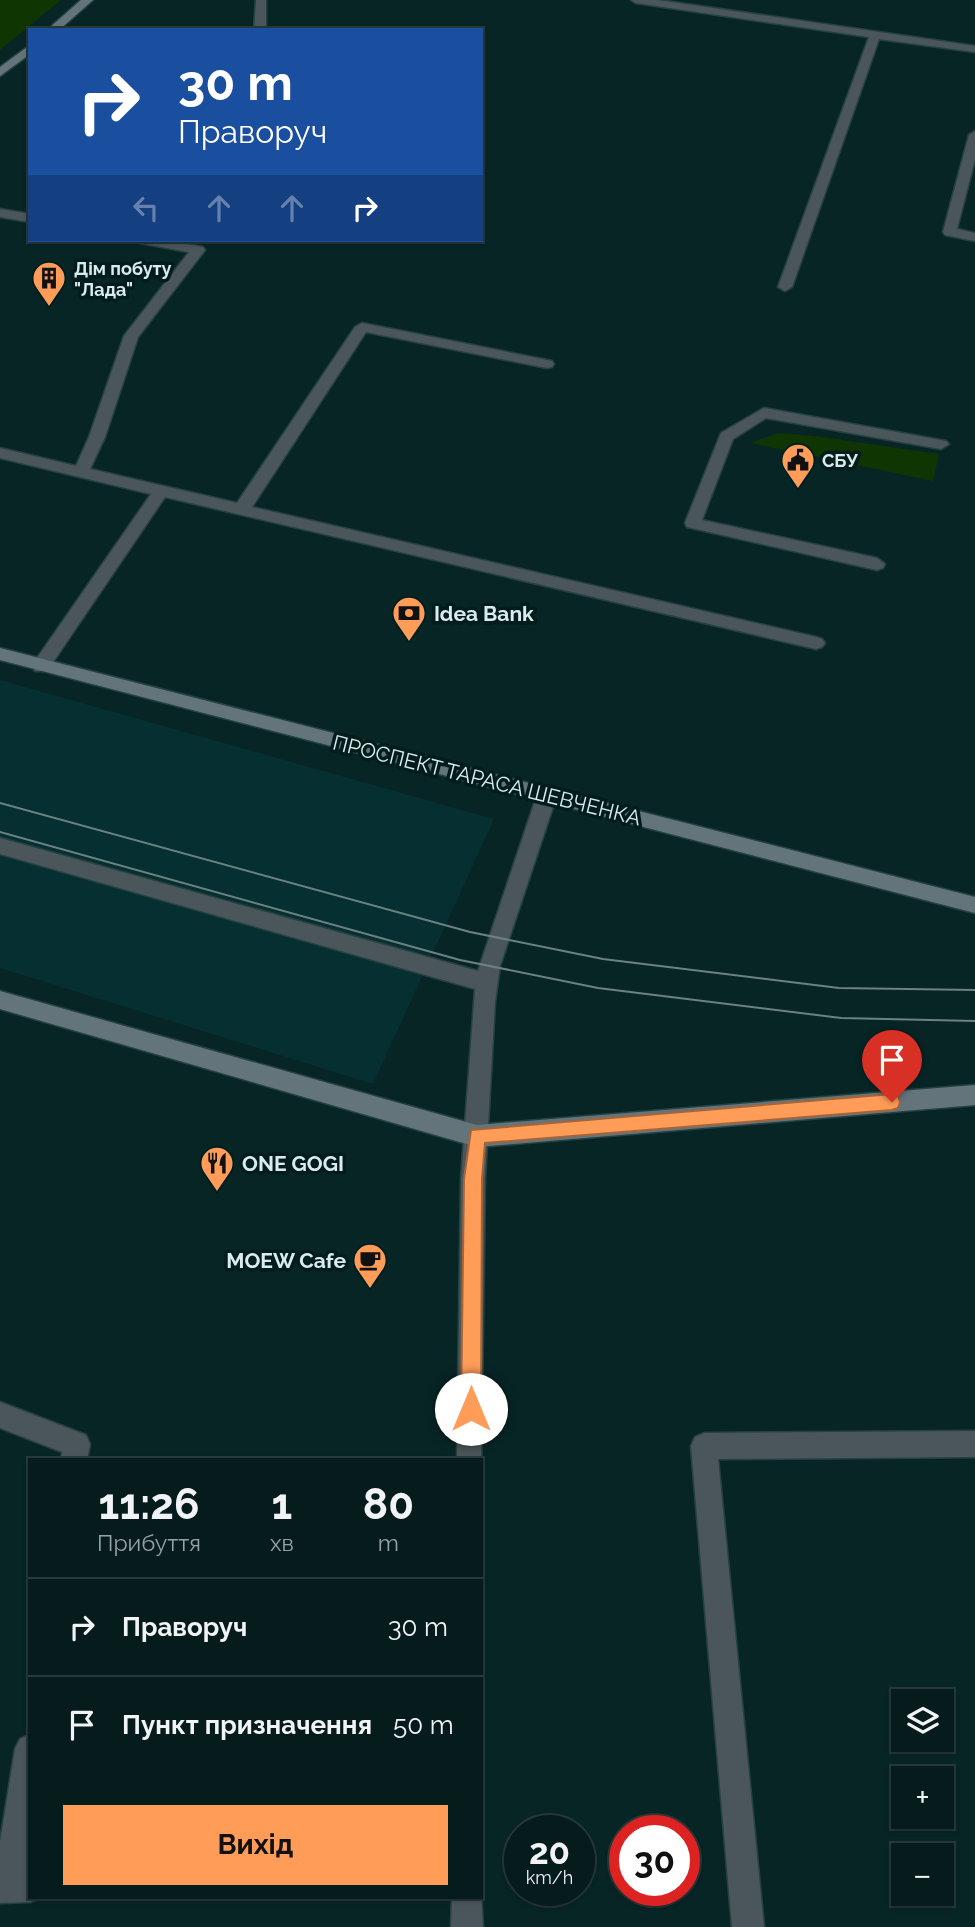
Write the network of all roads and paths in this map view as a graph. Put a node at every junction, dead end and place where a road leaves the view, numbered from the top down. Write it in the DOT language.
graph roads {
  1 [pos="88,0"];
  2 [pos="261,0"];
  3 [pos="636,0"];
  4 [pos="54,28"];
  5 [pos="260,28"];
  6 [pos="876,35"];
  7 [pos="975,49"];
  8 [pos="28,50"];
  9 [pos="0,73"];
  10 [pos="975,135"];
  11 [pos="0,213"];
  12 [pos="28,218"];
  13 [pos="975,236"];
  14 [pos="156,242"];
  15 [pos="785,287"];
  16 [pos="547,364"];
  17 [pos="941,444"];
  18 [pos="0,453"];
  19 [pos="81,472"];
  20 [pos="161,491"];
  21 [pos="242,509"];
  22 [pos="877,564"];
  23 [pos="816,643"];
  24 [pos="0,654"];
  25 [pos="41,666"];
  26 [pos="547,795"];
  27 [pos="0,846"];
  28 [pos="975,905"];
  29 [pos="487,982"];
  30 [pos="0,1000"];
  31 [pos="975,1095"];
  32 [pos="477,1136"];
  33 [pos="0,1415"];
  34 [pos="975,1444"];
  35 [pos="74,1458"];
  36 [pos="470,1458"];
  37 [pos="28,1765"];
  38 [pos="13,1887"];
  39 [pos="467,1899"];
  40 [pos="467,1927"];
  41 [pos="748,1927"];
  1 -- 4 [label="main road"];
  2 -- 5 [label="street"];
  3 -- 6 [label="street"];
  6 -- 7 [label="street"];
  6 -- 15 [label="street"];
  8 -- 9 [label="main road"];
  10 -- 13 [label="street"];
  11 -- 12 [label="street"];
  14 -- 19 [label="street"];
  16 -- 21 [label="street"];
  17 -- 22 [label="street"];
  18 -- 19 [label="street"];
  19 -- 20 [label="street"];
  20 -- 21 [label="street"];
  20 -- 25 [label="street"];
  21 -- 23 [label="street"];
  24 -- 25 [label="main road, ПРОСПЕКТ ТАРАСА ШЕВЧЕНКА"];
  25 -- 26 [label="main road, ПРОСПЕКТ ТАРАСА ШЕВЧЕНКА"];
  26 -- 28 [label="main road, ПРОСПЕКТ ТАРАСА ШЕВЧЕНКА"];
  26 -- 29 [label="street"];
  27 -- 29 [label="street"];
  29 -- 32 [label="street"];
  30 -- 32 [label="main road"];
  31 -- 32 [label="main road"];
  32 -- 36 [label="street"];
  33 -- 35 [label="street"];
  34 -- 41 [label="street"];
  37 -- 38 [label="street"];
  39 -- 40 [label="street"];
}
